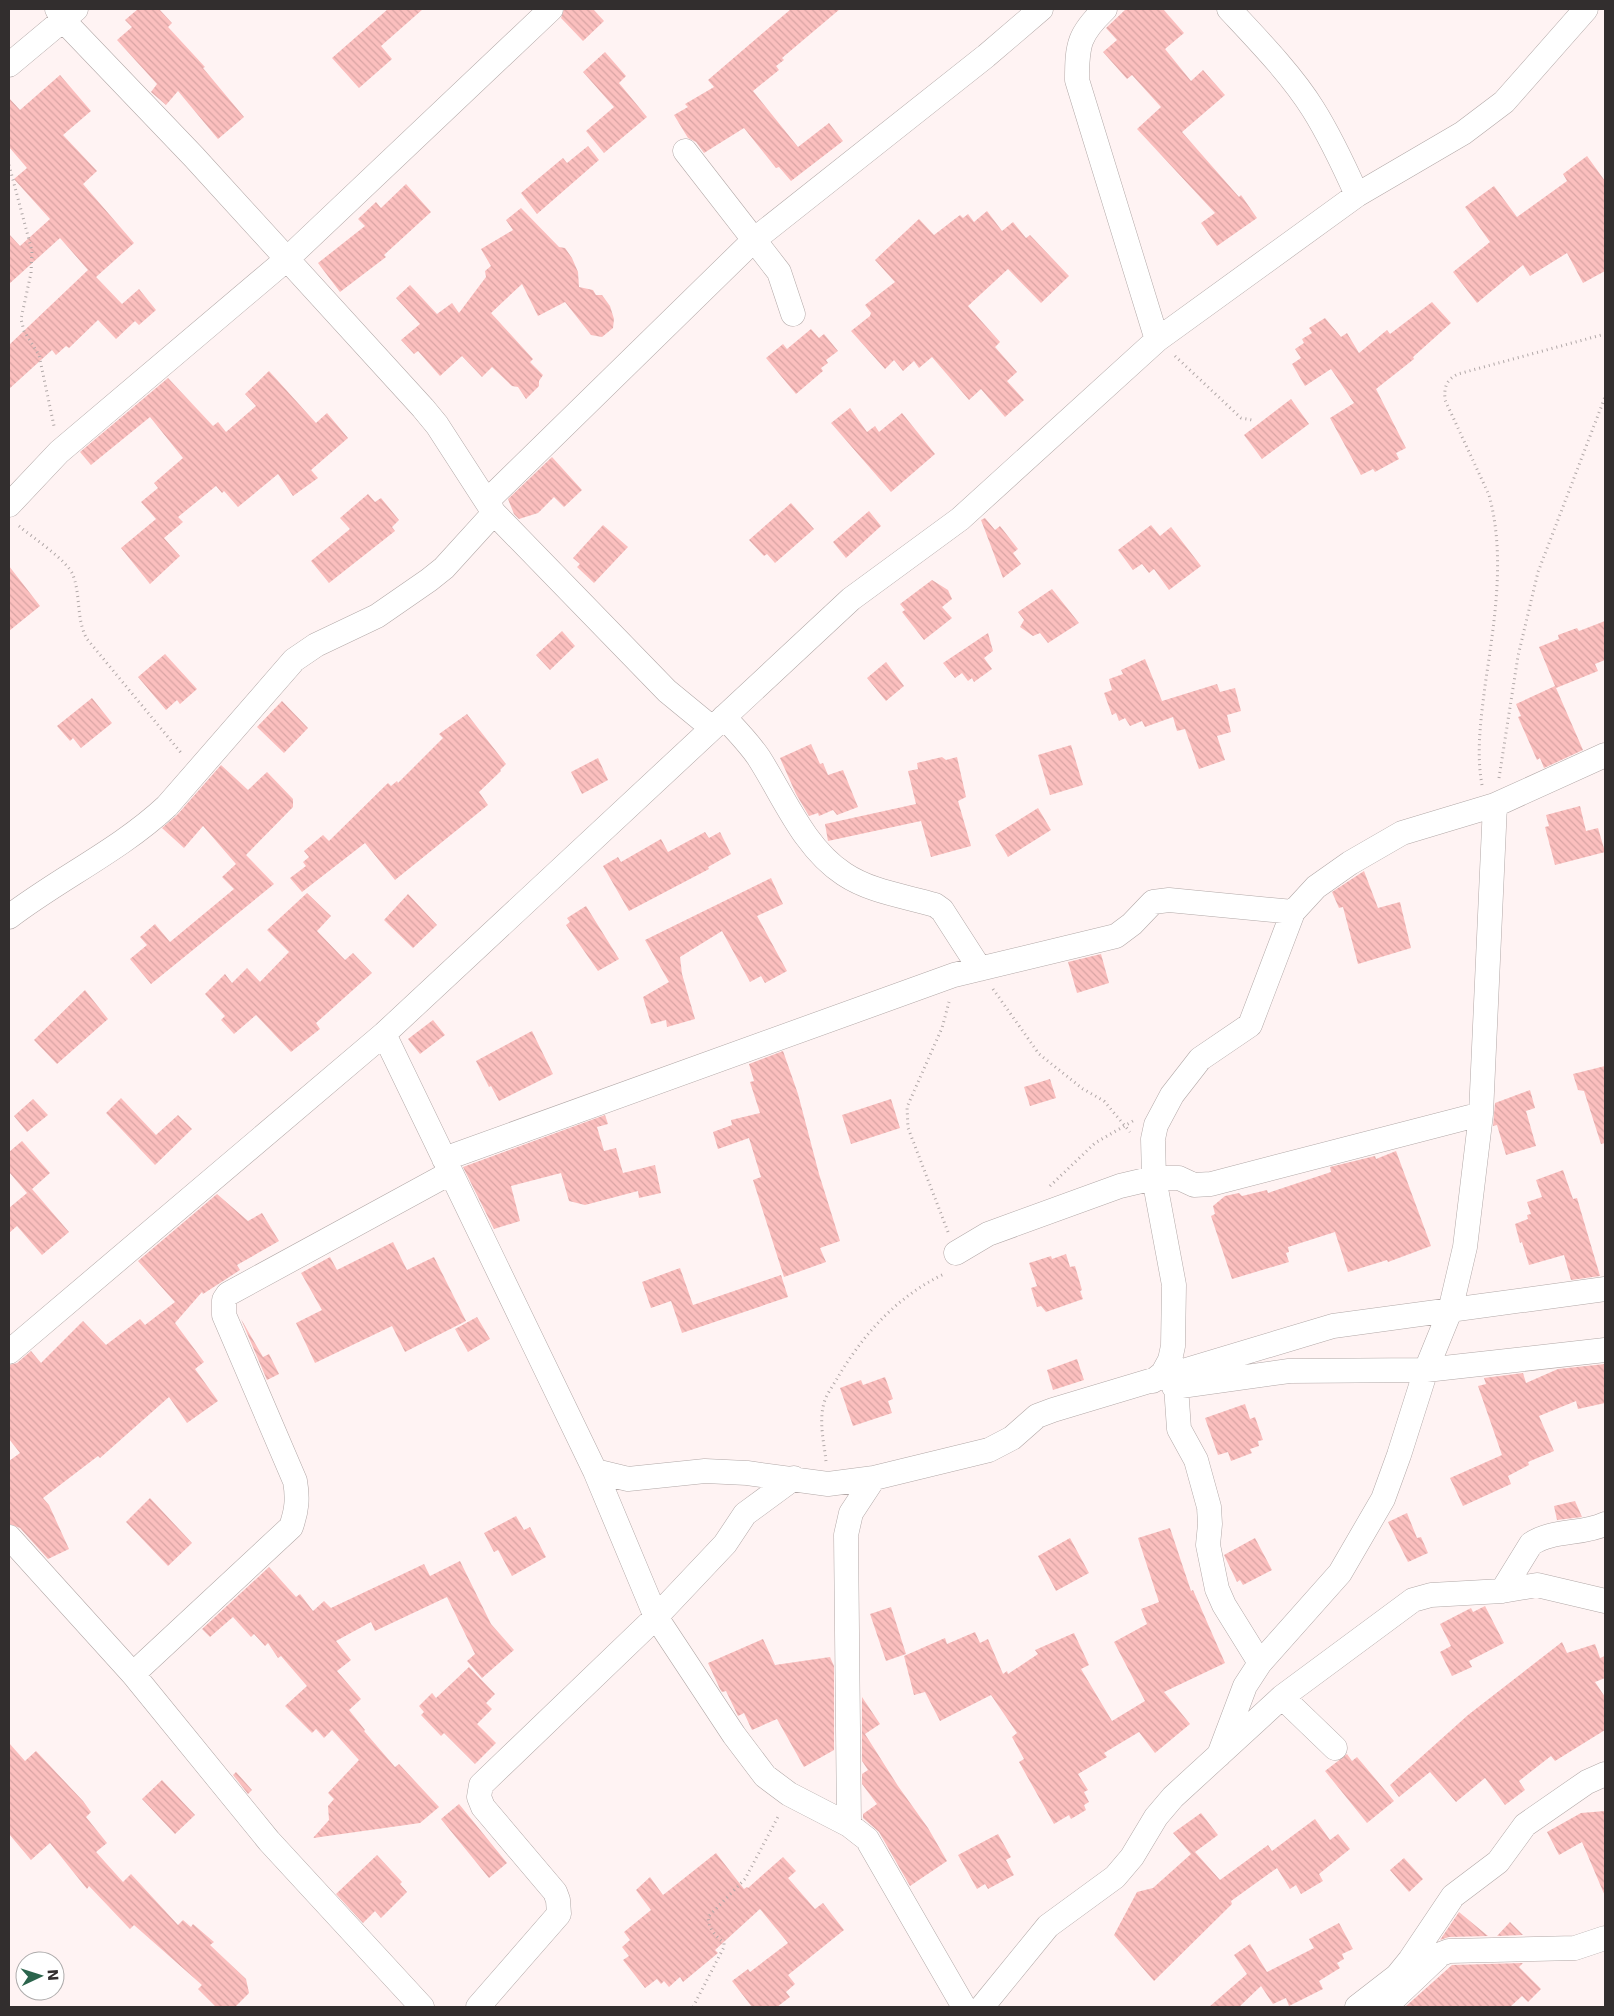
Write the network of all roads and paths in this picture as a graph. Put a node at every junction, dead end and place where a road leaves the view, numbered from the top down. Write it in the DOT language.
graph roads {
  1 [pos="551,9"];
  2 [pos="1041,9"];
  3 [pos="1105,9"];
  4 [pos="1229,9"];
  5 [pos="1586,9"];
  6 [pos="65,12"];
  7 [pos="9,65"];
  8 [pos="685,152"];
  9 [pos="9,165"];
  10 [pos="10,171"];
  11 [pos="1357,195"];
  12 [pos="754,239"];
  13 [pos="287,259"];
  14 [pos="793,314"];
  15 [pos="1605,334"];
  16 [pos="1157,340"];
  17 [pos="1605,397"];
  18 [pos="1252,420"];
  19 [pos="59,452"];
  20 [pos="490,507"];
  21 [pos="12,515"];
  22 [pos="718,723"];
  23 [pos="1605,755"];
  24 [pos="197,772"];
  25 [pos="1491,806"];
  26 [pos="1293,912"];
  27 [pos="9,918"];
  28 [pos="980,970"];
  29 [pos="954,975"];
  30 [pos="384,1034"];
  31 [pos="1163,1108"];
  32 [pos="1481,1114"];
  33 [pos="1125,1124"];
  34 [pos="447,1166"];
  35 [pos="1154,1172"];
  36 [pos="1049,1187"];
  37 [pos="956,1253"];
  38 [pos="1605,1289"];
  39 [pos="1450,1310"];
  40 [pos="1605,1350"];
  41 [pos="9,1352"];
  42 [pos="1426,1370"];
  43 [pos="1153,1381"];
  44 [pos="1176,1386"];
  45 [pos="1094,1398"];
  46 [pos="595,1471"];
  47 [pos="794,1478"];
  48 [pos="874,1478"];
  49 [pos="828,1484"];
  50 [pos="1605,1524"];
  51 [pos="9,1537"];
  52 [pos="1502,1592"];
  53 [pos="1605,1601"];
  54 [pos="656,1617"];
  55 [pos="1260,1663"];
  56 [pos="133,1674"];
  57 [pos="1282,1697"];
  58 [pos="1335,1748"];
  59 [pos="1219,1755"];
  60 [pos="1605,1774"];
  61 [pos="789,1794"];
  62 [pos="849,1825"];
  63 [pos="1605,1938"];
  64 [pos="1369,2006"];
  65 [pos="422,2007"];
  66 [pos="478,2007"];
  67 [pos="693,2007"];
  68 [pos="964,2007"];
  69 [pos="982,2007"];
  1 -- 13 [label="street"];
  2 -- 12 [label="street"];
  3 -- 16 [label="street"];
  4 -- 11 [label="street"];
  5 -- 11 [label="street"];
  6 -- 7 [label="street"];
  6 -- 13 [label="street"];
  8 -- 12 [label="street"];
  9 -- 10 [label="path"];
  10 -- 19 [label="path"];
  11 -- 16 [label="street"];
  12 -- 14 [label="street"];
  12 -- 20 [label="street"];
  13 -- 19 [label="street"];
  13 -- 20 [label="street"];
  15 -- 25 [label="path"];
  16 -- 18 [label="path"];
  16 -- 22 [label="street"];
  17 -- 25 [label="path"];
  19 -- 21 [label="street"];
  20 -- 22 [label="street"];
  20 -- 24 [label="street"];
  21 -- 24 [label="path"];
  22 -- 28 [label="street"];
  22 -- 30 [label="street"];
  23 -- 25 [label="street"];
  24 -- 27 [label="street"];
  25 -- 26 [label="street"];
  25 -- 32 [label="street"];
  26 -- 28 [label="street"];
  26 -- 31 [label="street"];
  28 -- 29 [label="street"];
  28 -- 33 [label="path"];
  29 -- 34 [label="street"];
  29 -- 37 [label="path"];
  30 -- 34 [label="street"];
  30 -- 41 [label="street"];
  31 -- 33 [label="path"];
  31 -- 35 [label="street"];
  32 -- 35 [label="street"];
  32 -- 39 [label="street"];
  33 -- 35 [label="path"];
  33 -- 36 [label="path"];
  34 -- 46 [label="street"];
  34 -- 56 [label="street"];
  35 -- 37 [label="street"];
  35 -- 43 [label="street"];
  37 -- 49 [label="path"];
  38 -- 39 [label="street"];
  39 -- 42 [label="street"];
  39 -- 43 [label="street"];
  40 -- 42 [label="street"];
  42 -- 44 [label="street"];
  42 -- 55 [label="street"];
  43 -- 45 [label="street"];
  44 -- 45 [label="street"];
  44 -- 55 [label="street"];
  45 -- 48 [label="street"];
  46 -- 47 [label="street"];
  46 -- 54 [label="street"];
  47 -- 49 [label="street"];
  47 -- 54 [label="street"];
  48 -- 49 [label="street"];
  48 -- 62 [label="street"];
  50 -- 52 [label="street"];
  51 -- 56 [label="street"];
  52 -- 53 [label="street"];
  52 -- 57 [label="street"];
  54 -- 61 [label="street"];
  54 -- 66 [label="street"];
  55 -- 59 [label="street"];
  56 -- 65 [label="street"];
  57 -- 58 [label="street"];
  57 -- 59 [label="street"];
  59 -- 69 [label="street"];
  60 -- 64 [label="street"];
  61 -- 62 [label="street"];
  61 -- 67 [label="path"];
  62 -- 68 [label="street"];
  63 -- 64 [label="street"];
}
